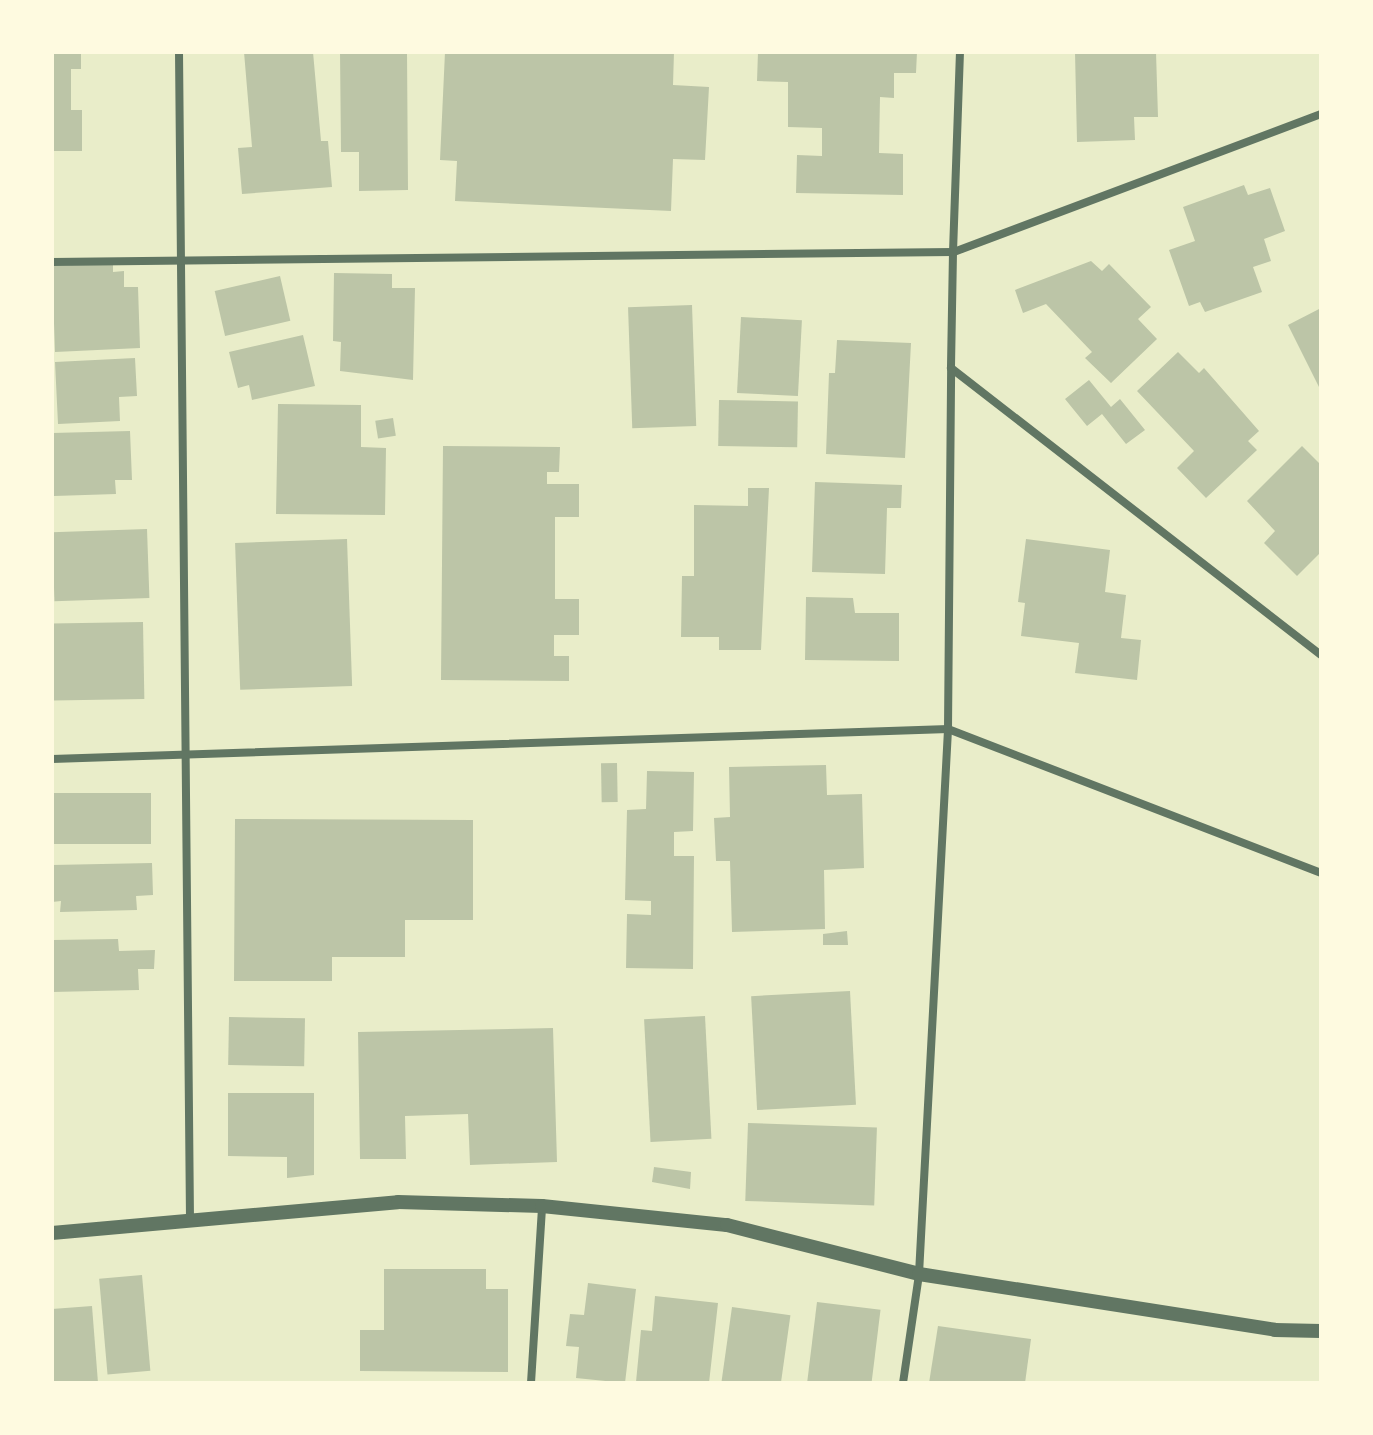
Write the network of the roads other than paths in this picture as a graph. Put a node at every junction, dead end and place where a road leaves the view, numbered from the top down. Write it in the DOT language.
graph roads {
  1 [pos="179,52"];
  2 [pos="960,52"];
  3 [pos="1321,114"];
  4 [pos="953,252"];
  5 [pos="181,260"];
  6 [pos="52,262"];
  7 [pos="951,368"];
  8 [pos="1321,655"];
  9 [pos="948,729"];
  10 [pos="186,755"];
  11 [pos="52,759"];
  12 [pos="1321,873"];
  13 [pos="542,1206"];
  14 [pos="190,1223"];
  15 [pos="52,1233"];
  16 [pos="919,1274"];
  17 [pos="1321,1331"];
  18 [pos="531,1383"];
  19 [pos="903,1383"];
  1 -- 5 [label="street"];
  2 -- 4 [label="street"];
  3 -- 4 [label="street"];
  4 -- 5 [label="street"];
  4 -- 7 [label="street"];
  5 -- 6 [label="street"];
  5 -- 10 [label="street"];
  7 -- 8 [label="street"];
  7 -- 9 [label="street"];
  9 -- 10 [label="street"];
  9 -- 12 [label="street"];
  9 -- 16 [label="street"];
  10 -- 11 [label="street"];
  10 -- 14 [label="street"];
  13 -- 14 [label="street"];
  13 -- 16 [label="street"];
  13 -- 18 [label="street"];
  14 -- 15 [label="street"];
  16 -- 17 [label="street"];
  16 -- 19 [label="street"];
}
